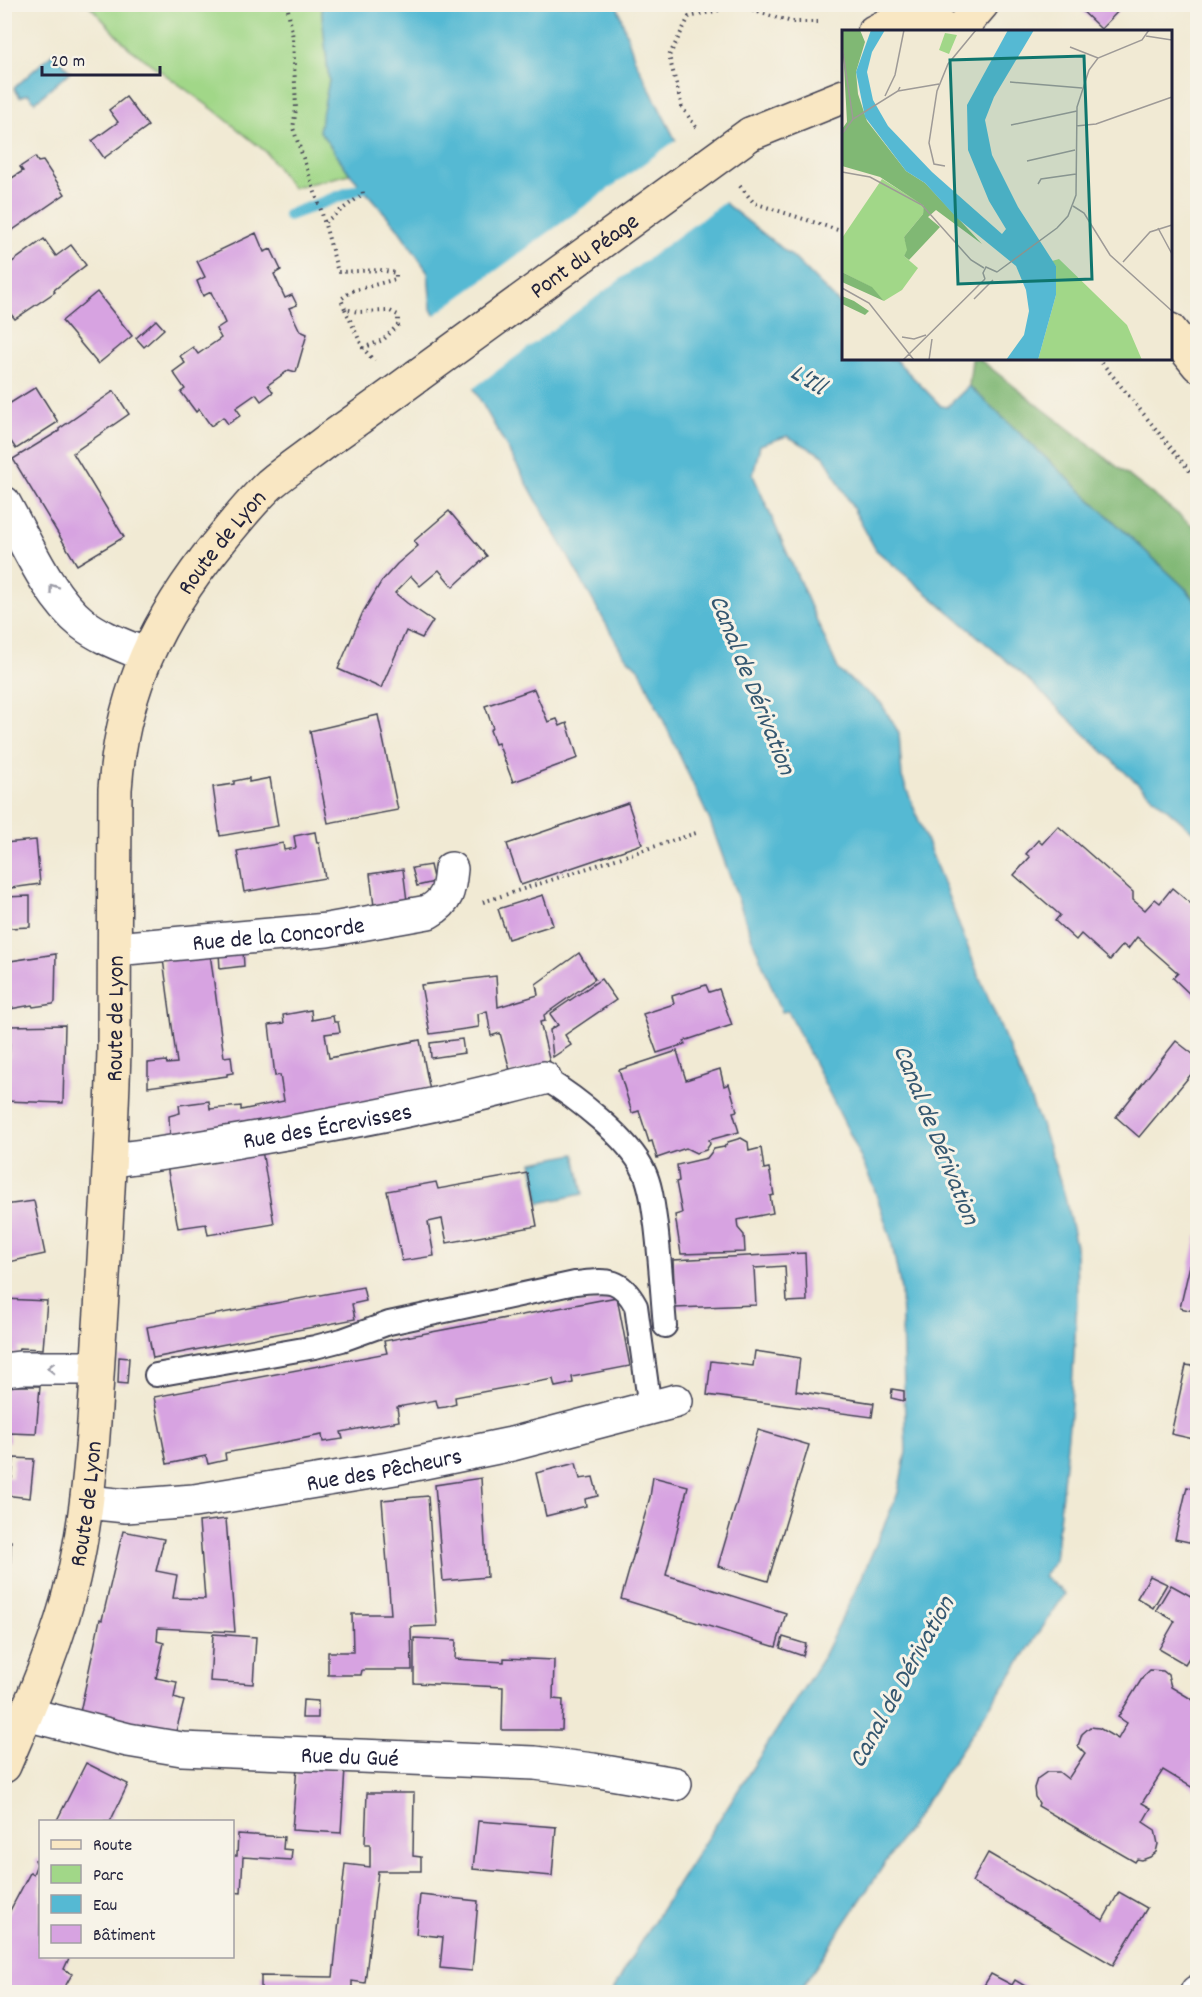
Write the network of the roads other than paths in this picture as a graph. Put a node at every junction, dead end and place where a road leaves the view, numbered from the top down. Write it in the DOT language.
graph roads {
  1 [pos="982,4"];
  2 [pos="887,20"];
  3 [pos="947,30"];
  4 [pos="960,30"];
  5 [pos="842,96"];
  6 [pos="1172,333"];
  7 [pos="1197,365"];
  8 [pos="417,376"];
  9 [pos="4,503"];
  10 [pos="146,655"];
  11 [pos="451,869"];
  12 [pos="115,949"];
  13 [pos="544,1078"];
  14 [pos="110,1160"];
  15 [pos="665,1326"];
  16 [pos="97,1368"];
  17 [pos="4,1370"];
  18 [pos="156,1375"];
  19 [pos="663,1404"];
  20 [pos="87,1502"];
  21 [pos="26,1714"];
  22 [pos="4,1766"];
  23 [pos="675,1784"];
  1 -- 4 [label="main road"];
  2 -- 3 [label="main road"];
  5 -- 8 [label="main road, Pont du Péage, bridge"];
  6 -- 7 [label="main road"];
  8 -- 10 [label="main road, Route de Lyon"];
  10 -- 9 [label="street, one-way"];
  10 -- 12 [label="main road, Route de Lyon"];
  11 -- 12 [label="street, Rue de la Concorde"];
  12 -- 14 [label="main road, Route de Lyon"];
  13 -- 14 [label="street, Rue des Écrevisses"];
  13 -- 15 [label="lane"];
  14 -- 16 [label="main road, Route de Lyon"];
  16 -- 17 [label="street, one-way"];
  16 -- 20 [label="main road, Route de Lyon"];
  18 -- 19 [label="lane"];
  19 -- 20 [label="street, Rue des Pêcheurs"];
  20 -- 21 [label="main road, Route de Lyon"];
  21 -- 22 [label="main road, Route de Lyon"];
  21 -- 23 [label="street, Rue du Gué"];
}
